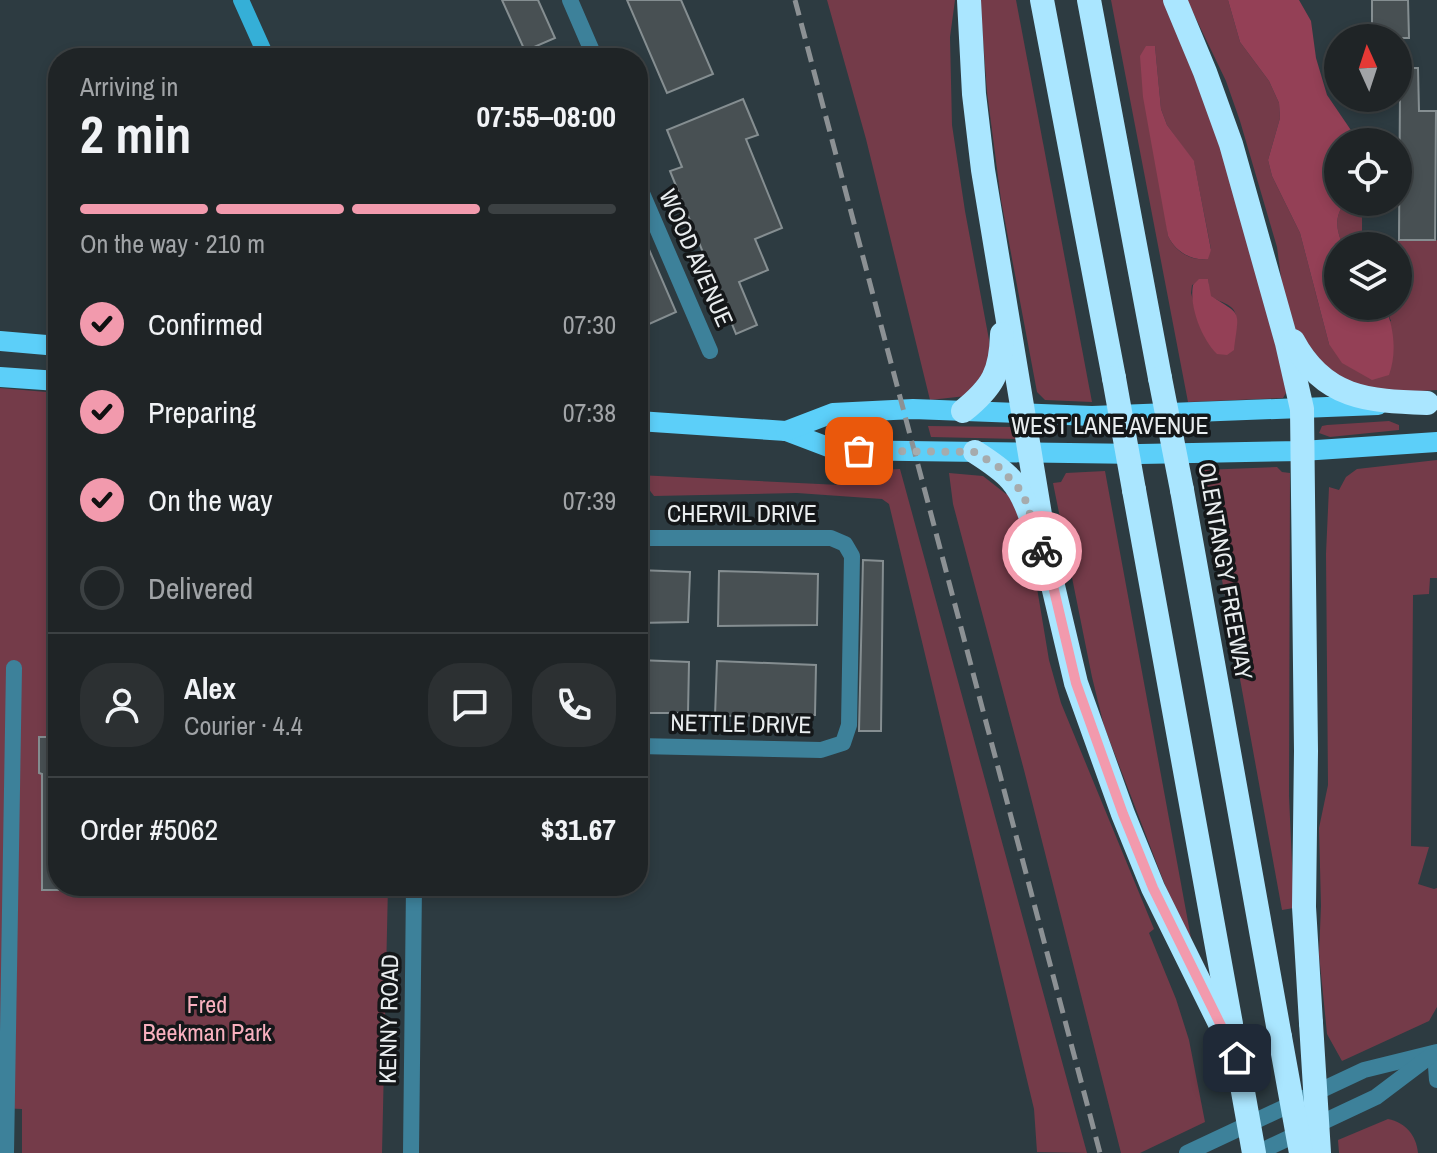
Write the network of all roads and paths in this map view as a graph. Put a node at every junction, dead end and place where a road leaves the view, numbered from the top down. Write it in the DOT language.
graph roads {
  1 [pos="241,0"];
  2 [pos="570,0"];
  3 [pos="969,0"];
  4 [pos="1042,0"];
  5 [pos="1089,0"];
  6 [pos="1175,0"];
  7 [pos="263,48"];
  8 [pos="591,48"];
  9 [pos="648,207"];
  10 [pos="1002,287"];
  11 [pos="1278,311"];
  12 [pos="0,341"];
  13 [pos="48,345"];
  14 [pos="710,351"];
  15 [pos="0,377"];
  16 [pos="48,380"];
  17 [pos="1432,403"];
  18 [pos="1302,409"];
  19 [pos="963,411"];
  20 [pos="1025,413"];
  21 [pos="648,422"];
  22 [pos="786,431"];
  23 [pos="1437,442"];
  24 [pos="1302,451"];
  25 [pos="975,452"];
  26 [pos="1031,452"];
  27 [pos="648,538"];
  28 [pos="1049,569"];
  29 [pos="14,668"];
  30 [pos="843,743"];
  31 [pos="648,746"];
  32 [pos="414,896"];
  33 [pos="1436,1052"];
  34 [pos="1237,1058"];
  35 [pos="1437,1080"];
  36 [pos="6,1153"];
  37 [pos="411,1153"];
  38 [pos="1187,1153"];
  39 [pos="1256,1153"];
  40 [pos="1301,1153"];
  41 [pos="1319,1153"];
  1 -- 7 [label="main road"];
  2 -- 8 [label="street"];
  3 -- 10 [label="highway"];
  4 -- 34 [label="highway, bridge"];
  5 -- 40 [label="highway, OLENTANGY FREEWAY, bridge"];
  6 -- 11 [label="highway"];
  9 -- 14 [label="street, WOOD AVENUE"];
  10 -- 19 [label="highway"];
  10 -- 20 [label="highway"];
  11 -- 17 [label="highway"];
  11 -- 18 [label="highway"];
  12 -- 13 [label="main road"];
  15 -- 16 [label="main road"];
  17 -- 18 [label="main road, WEST LANE AVENUE"];
  18 -- 20 [label="main road, WEST LANE AVENUE"];
  18 -- 24 [label="highway"];
  19 -- 20 [label="main road, WEST LANE AVENUE"];
  19 -- 22 [label="main road, WEST LANE AVENUE"];
  20 -- 26 [label="highway"];
  21 -- 22 [label="main road, WEST LANE AVENUE"];
  22 -- 25 [label="main road, WEST LANE AVENUE"];
  23 -- 24 [label="main road, WEST LANE AVENUE"];
  24 -- 26 [label="main road, WEST LANE AVENUE"];
  24 -- 41 [label="highway, bridge"];
  25 -- 26 [label="main road, WEST LANE AVENUE"];
  25 -- 28 [label="highway"];
  26 -- 28 [label="highway"];
  27 -- 30 [label="street, CHERVIL DRIVE"];
  28 -- 34 [label="highway"];
  29 -- 36 [label="street"];
  30 -- 31 [label="street, NETTLE DRIVE"];
  32 -- 37 [label="street, KENNY ROAD"];
  33 -- 35 [label="street"];
  33 -- 38 [label="street"];
  33 -- 39 [label="street"];
  34 -- 39 [label="highway, bridge"];
}
